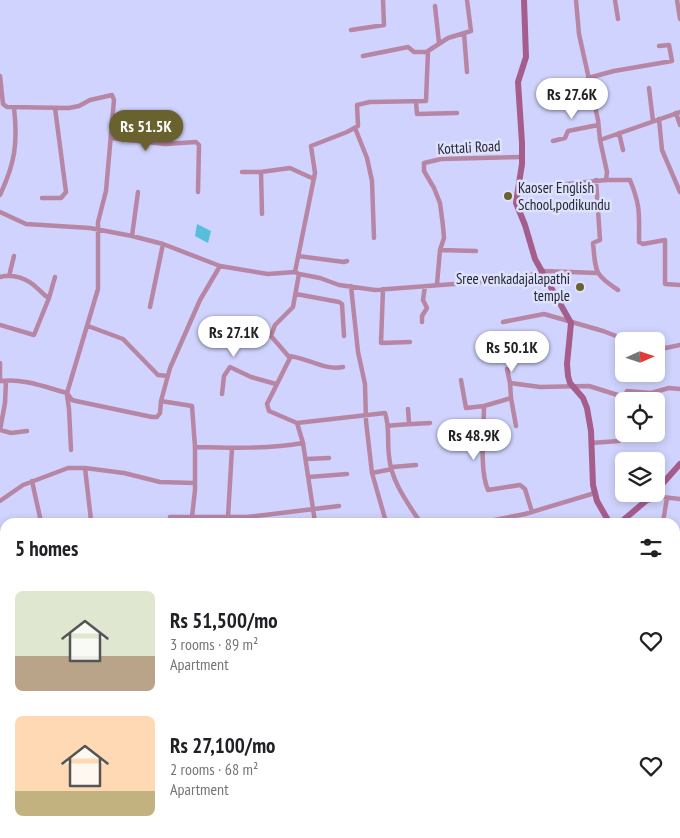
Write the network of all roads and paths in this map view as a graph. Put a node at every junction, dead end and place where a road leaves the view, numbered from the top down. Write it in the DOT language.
graph roads {
  1 [pos="383,0"];
  2 [pos="467,0"];
  3 [pos="524,0"];
  4 [pos="576,0"];
  5 [pos="615,0"];
  6 [pos="677,0"];
  7 [pos="435,6"];
  8 [pos="679,10"];
  9 [pos="618,19"];
  10 [pos="680,19"];
  11 [pos="351,30"];
  12 [pos="464,33"];
  13 [pos="439,43"];
  14 [pos="659,46"];
  15 [pos="428,52"];
  16 [pos="364,56"];
  17 [pos="468,72"];
  18 [pos="0,76"];
  19 [pos="588,78"];
  20 [pos="648,88"];
  21 [pos="1,90"];
  22 [pos="416,102"];
  23 [pos="2,104"];
  24 [pos="14,108"];
  25 [pos="55,108"];
  26 [pos="457,113"];
  27 [pos="678,113"];
  28 [pos="659,119"];
  29 [pos="653,121"];
  30 [pos="598,125"];
  31 [pos="680,125"];
  32 [pos="355,128"];
  33 [pos="619,133"];
  34 [pos="111,138"];
  35 [pos="600,140"];
  36 [pos="553,141"];
  37 [pos="623,150"];
  38 [pos="522,157"];
  39 [pos="242,172"];
  40 [pos="262,172"];
  41 [pos="314,179"];
  42 [pos="596,180"];
  43 [pos="606,180"];
  44 [pos="519,189"];
  45 [pos="138,192"];
  46 [pos="198,192"];
  47 [pos="680,192"];
  48 [pos="0,195"];
  49 [pos="42,198"];
  50 [pos="0,212"];
  51 [pos="262,214"];
  52 [pos="98,230"];
  53 [pos="132,236"];
  54 [pos="374,238"];
  55 [pos="163,244"];
  56 [pos="440,250"];
  57 [pos="476,251"];
  58 [pos="14,256"];
  59 [pos="298,256"];
  60 [pos="347,261"];
  61 [pos="220,266"];
  62 [pos="543,271"];
  63 [pos="597,272"];
  64 [pos="297,273"];
  65 [pos="9,276"];
  66 [pos="0,277"];
  67 [pos="55,277"];
  68 [pos="437,284"];
  69 [pos="680,285"];
  70 [pos="351,286"];
  71 [pos="425,286"];
  72 [pos="383,289"];
  73 [pos="618,290"];
  74 [pos="296,294"];
  75 [pos="49,298"];
  76 [pos="150,307"];
  77 [pos="422,322"];
  78 [pos="503,322"];
  79 [pos="571,323"];
  80 [pos="0,325"];
  81 [pos="88,326"];
  82 [pos="344,336"];
  83 [pos="615,336"];
  84 [pos="410,342"];
  85 [pos="680,345"];
  86 [pos="665,349"];
  87 [pos="288,356"];
  88 [pos="0,363"];
  89 [pos="343,367"];
  90 [pos="507,369"];
  91 [pos="168,376"];
  92 [pos="462,380"];
  93 [pos="2,381"];
  94 [pos="510,383"];
  95 [pos="276,384"];
  96 [pos="574,387"];
  97 [pos="680,389"];
  98 [pos="657,392"];
  99 [pos="67,393"];
  100 [pos="222,394"];
  101 [pos="615,396"];
  102 [pos="511,398"];
  103 [pos="161,401"];
  104 [pos="484,406"];
  105 [pos="408,409"];
  106 [pos="366,415"];
  107 [pos="297,423"];
  108 [pos="409,423"];
  109 [pos="430,424"];
  110 [pos="388,426"];
  111 [pos="516,426"];
  112 [pos="0,430"];
  113 [pos="27,431"];
  114 [pos="615,441"];
  115 [pos="591,442"];
  116 [pos="303,443"];
  117 [pos="195,447"];
  118 [pos="232,448"];
  119 [pos="72,450"];
  120 [pos="329,458"];
  121 [pos="306,459"];
  122 [pos="680,464"];
  123 [pos="416,465"];
  124 [pos="84,468"];
  125 [pos="392,468"];
  126 [pos="372,473"];
  127 [pos="347,474"];
  128 [pos="309,478"];
  129 [pos="665,481"];
  130 [pos="32,482"];
  131 [pos="194,483"];
  132 [pos="595,493"];
  133 [pos="667,498"];
  134 [pos="680,499"];
  135 [pos="0,501"];
  136 [pos="647,502"];
  137 [pos="339,506"];
  138 [pos="312,510"];
  139 [pos="532,512"];
  140 [pos="192,517"];
  141 [pos="40,518"];
  142 [pos="91,518"];
  143 [pos="170,518"];
  144 [pos="204,518"];
  145 [pos="228,518"];
  146 [pos="241,518"];
  147 [pos="314,518"];
  148 [pos="385,518"];
  149 [pos="418,518"];
  150 [pos="503,518"];
  151 [pos="606,518"];
  152 [pos="626,518"];
  153 [pos="664,518"];
  1 -- 11 [label="street"];
  2 -- 12 [label="street"];
  3 -- 38 [label="main road"];
  4 -- 19 [label="street"];
  5 -- 9 [label="street"];
  6 -- 8 [label="street"];
  7 -- 13 [label="street"];
  8 -- 10 [label="street"];
  12 -- 13 [label="street"];
  12 -- 17 [label="street"];
  13 -- 15 [label="street"];
  14 -- 19 [label="street"];
  15 -- 16 [label="street"];
  15 -- 22 [label="street"];
  18 -- 21 [label="street"];
  19 -- 30 [label="street"];
  20 -- 29 [label="street"];
  21 -- 23 [label="street"];
  22 -- 26 [label="street"];
  22 -- 32 [label="street"];
  23 -- 24 [label="street"];
  24 -- 25 [label="street"];
  24 -- 48 [label="street"];
  25 -- 34 [label="street"];
  25 -- 49 [label="street"];
  27 -- 28 [label="street"];
  27 -- 31 [label="street"];
  28 -- 29 [label="street"];
  28 -- 47 [label="street"];
  29 -- 33 [label="street"];
  30 -- 35 [label="street"];
  30 -- 36 [label="street"];
  32 -- 41 [label="street"];
  32 -- 54 [label="street"];
  33 -- 35 [label="street"];
  33 -- 37 [label="street"];
  34 -- 46 [label="street"];
  34 -- 52 [label="street"];
  35 -- 43 [label="street"];
  38 -- 44 [label="main road"];
  38 -- 56 [label="street, Kottali Road"];
  39 -- 40 [label="street"];
  40 -- 41 [label="street"];
  40 -- 51 [label="street"];
  41 -- 59 [label="street"];
  42 -- 43 [label="street"];
  42 -- 44 [label="street"];
  42 -- 63 [label="street"];
  43 -- 69 [label="street"];
  44 -- 62 [label="main road"];
  45 -- 53 [label="street"];
  50 -- 52 [label="street"];
  52 -- 53 [label="street"];
  52 -- 81 [label="street"];
  53 -- 55 [label="street"];
  55 -- 61 [label="street"];
  55 -- 76 [label="street"];
  56 -- 57 [label="street"];
  56 -- 68 [label="street, Kottali Road"];
  58 -- 65 [label="street"];
  59 -- 60 [label="street"];
  59 -- 64 [label="street"];
  61 -- 64 [label="street"];
  61 -- 91 [label="street"];
  62 -- 63 [label="street"];
  62 -- 68 [label="street"];
  62 -- 79 [label="main road"];
  63 -- 73 [label="street"];
  64 -- 70 [label="street"];
  64 -- 74 [label="street"];
  65 -- 66 [label="street"];
  65 -- 75 [label="street"];
  67 -- 75 [label="street"];
  68 -- 71 [label="street"];
  70 -- 72 [label="street"];
  70 -- 106 [label="street"];
  71 -- 72 [label="street"];
  71 -- 77 [label="street"];
  72 -- 84 [label="street"];
  74 -- 82 [label="street"];
  74 -- 87 [label="street"];
  75 -- 80 [label="street"];
  78 -- 79 [label="street"];
  79 -- 83 [label="street"];
  79 -- 96 [label="main road"];
  81 -- 91 [label="street"];
  81 -- 99 [label="street"];
  85 -- 86 [label="street"];
  87 -- 89 [label="street"];
  87 -- 95 [label="street"];
  88 -- 93 [label="street"];
  90 -- 94 [label="street"];
  91 -- 103 [label="street"];
  92 -- 104 [label="street"];
  93 -- 99 [label="street"];
  93 -- 112 [label="street"];
  94 -- 96 [label="street"];
  94 -- 102 [label="street"];
  95 -- 100 [label="street"];
  95 -- 107 [label="street"];
  96 -- 101 [label="street"];
  96 -- 115 [label="main road"];
  97 -- 98 [label="street"];
  99 -- 103 [label="street"];
  99 -- 119 [label="street"];
  102 -- 104 [label="street"];
  102 -- 111 [label="street"];
  103 -- 117 [label="street"];
  104 -- 139 [label="street"];
  105 -- 108 [label="street"];
  106 -- 107 [label="street"];
  106 -- 110 [label="street"];
  106 -- 126 [label="street"];
  107 -- 116 [label="street"];
  108 -- 109 [label="street"];
  108 -- 110 [label="street"];
  110 -- 125 [label="street"];
  112 -- 113 [label="street"];
  114 -- 115 [label="street"];
  115 -- 132 [label="main road"];
  116 -- 118 [label="street"];
  116 -- 121 [label="street"];
  117 -- 118 [label="street"];
  117 -- 131 [label="street"];
  118 -- 145 [label="street"];
  120 -- 121 [label="street"];
  121 -- 128 [label="street"];
  122 -- 129 [label="main road"];
  123 -- 125 [label="street"];
  124 -- 130 [label="street"];
  124 -- 131 [label="street"];
  124 -- 142 [label="street"];
  125 -- 126 [label="street"];
  125 -- 149 [label="street"];
  126 -- 148 [label="street"];
  127 -- 128 [label="street"];
  128 -- 138 [label="street"];
  130 -- 135 [label="street"];
  130 -- 141 [label="street"];
  131 -- 140 [label="street"];
  132 -- 139 [label="street"];
  132 -- 151 [label="main road"];
  133 -- 134 [label="street"];
  133 -- 153 [label="street"];
  136 -- 152 [label="main road"];
  137 -- 138 [label="street"];
  138 -- 146 [label="street"];
  138 -- 147 [label="street"];
  139 -- 150 [label="street"];
  140 -- 143 [label="street"];
  140 -- 144 [label="street"];
}
